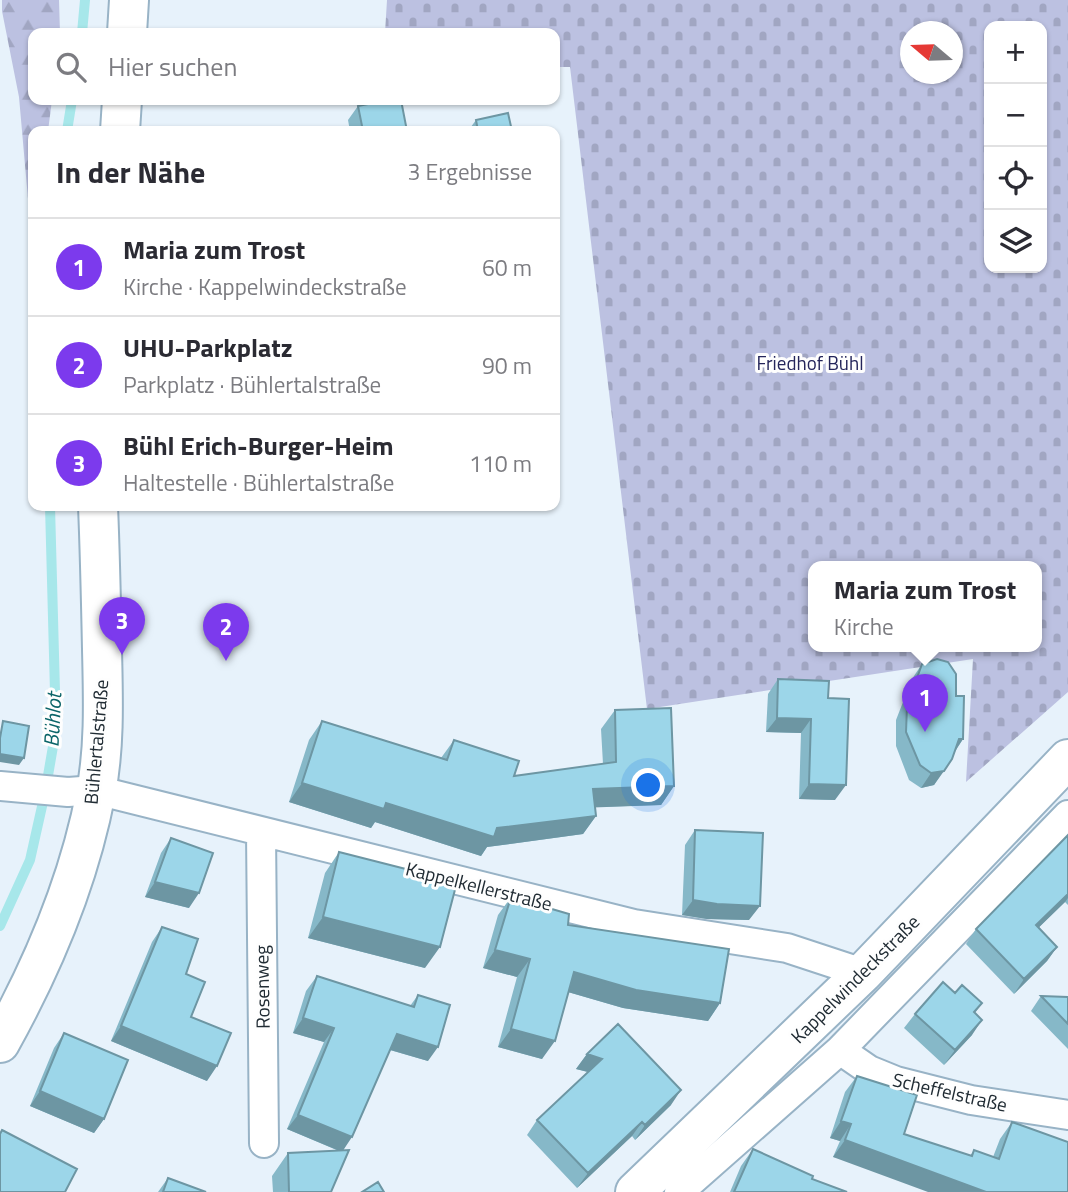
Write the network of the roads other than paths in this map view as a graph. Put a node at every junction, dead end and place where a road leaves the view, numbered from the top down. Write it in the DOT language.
graph roads {
  1 [pos="129,0"];
  2 [pos="127,28"];
  3 [pos="122,105"];
  4 [pos="120,126"];
  5 [pos="99,511"];
  6 [pos="1068,760"];
  7 [pos="9,787"];
  8 [pos="82,791"];
  9 [pos="1068,815"];
  10 [pos="261,832"];
  11 [pos="863,973"];
  12 [pos="0,1043"];
  13 [pos="840,1050"];
  14 [pos="1068,1115"];
  15 [pos="264,1143"];
  16 [pos="635,1192"];
  17 [pos="679,1192"];
  1 -- 2 [label="street"];
  3 -- 4 [label="street"];
  5 -- 8 [label="street, Bühlertalstraße"];
  6 -- 11 [label="street, Kappelwindeckstraße"];
  7 -- 8 [label="street, Kappelkellerstraße"];
  8 -- 10 [label="street, Kappelkellerstraße"];
  8 -- 12 [label="street, Bühlertalstraße"];
  9 -- 13 [label="street, Kappelwindeckstraße"];
  10 -- 11 [label="street, Kappelkellerstraße"];
  10 -- 15 [label="street, Rosenweg"];
  11 -- 16 [label="street, Kappelwindeckstraße"];
  13 -- 14 [label="street, Scheffelstraße"];
  13 -- 17 [label="street, Kappelwindeckstraße"];
}
